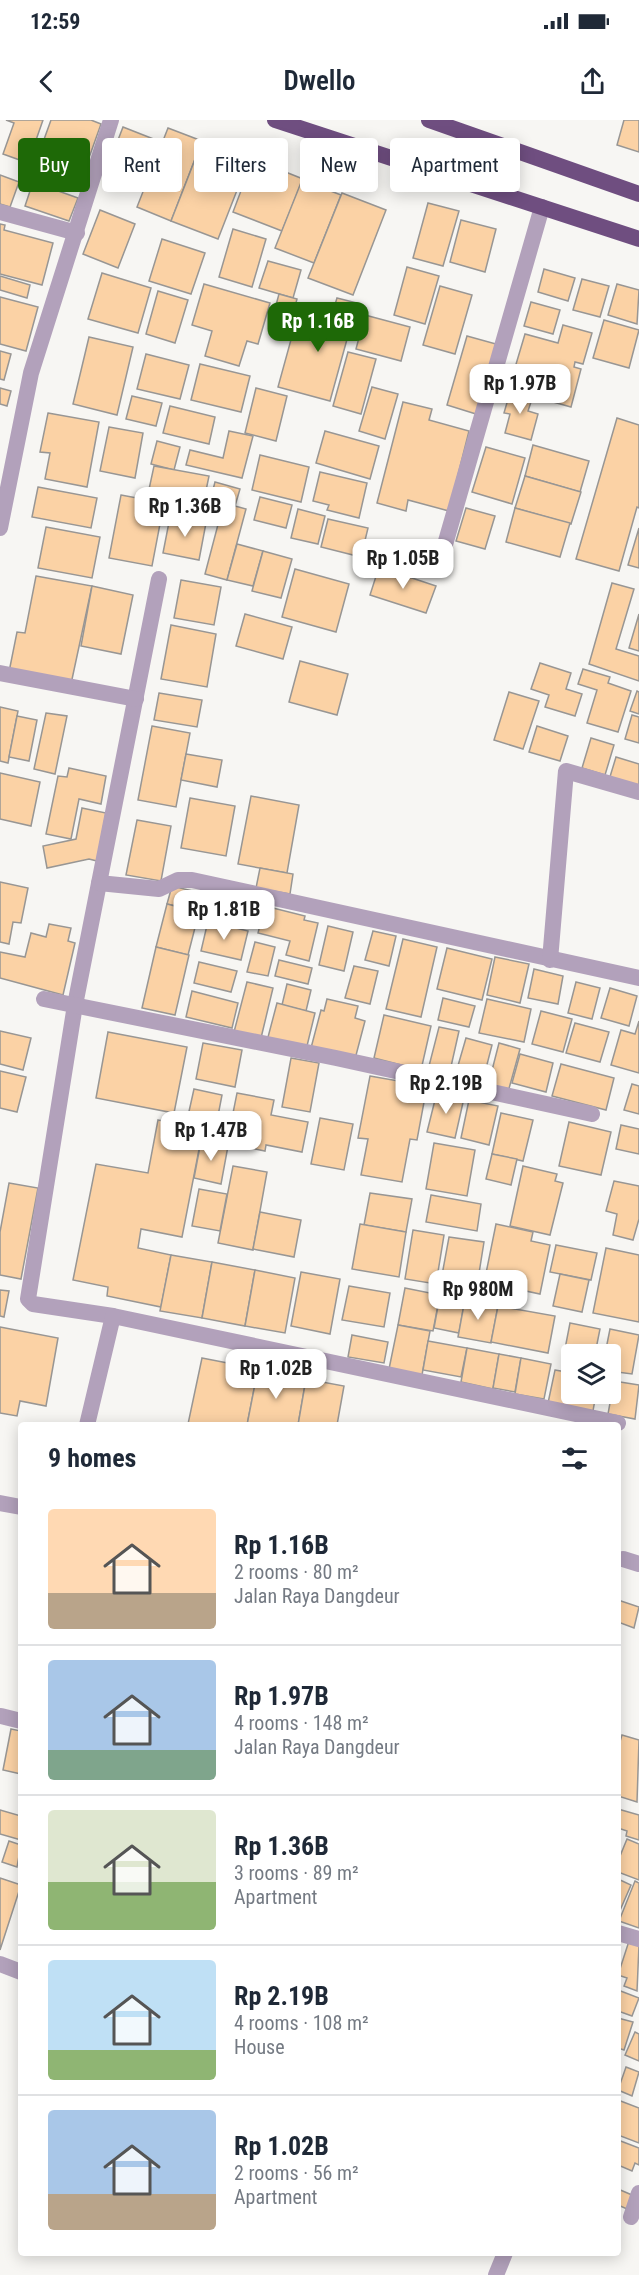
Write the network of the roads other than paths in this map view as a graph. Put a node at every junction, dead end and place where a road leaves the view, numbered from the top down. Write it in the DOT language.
graph roads {
  1 [pos="111,120"];
  2 [pos="275,120"];
  3 [pos="429,120"];
  4 [pos="639,194"];
  5 [pos="542,207"];
  6 [pos="0,213"];
  7 [pos="77,233"];
  8 [pos="639,239"];
  9 [pos="4,475"];
  10 [pos="0,528"];
  11 [pos="440,562"];
  12 [pos="159,579"];
  13 [pos="0,673"];
  14 [pos="136,699"];
  15 [pos="639,792"];
  16 [pos="99,883"];
  17 [pos="550,960"];
  18 [pos="639,978"];
  19 [pos="44,999"];
  20 [pos="75,1005"];
  21 [pos="592,1114"];
  22 [pos="113,1316"];
  23 [pos="88,1422"];
  24 [pos="613,1422"];
  25 [pos="0,1503"];
  26 [pos="18,1506"];
  27 [pos="1,1716"];
  28 [pos="18,1720"];
  29 [pos="621,1934"];
  30 [pos="639,1939"];
  31 [pos="0,1964"];
  32 [pos="18,1971"];
  33 [pos="639,2193"];
  34 [pos="629,2216"];
  35 [pos="504,2256"];
  36 [pos="496,2275"];
  1 -- 7 [label="street"];
  2 -- 5 [label="highway"];
  3 -- 4 [label="highway"];
  5 -- 8 [label="highway"];
  5 -- 11 [label="street"];
  6 -- 7 [label="street"];
  7 -- 9 [label="street"];
  9 -- 10 [label="street"];
  12 -- 14 [label="street"];
  13 -- 14 [label="street"];
  14 -- 16 [label="street"];
  15 -- 17 [label="street"];
  16 -- 17 [label="street"];
  16 -- 20 [label="street"];
  17 -- 18 [label="street"];
  19 -- 20 [label="street"];
  20 -- 21 [label="street"];
  20 -- 22 [label="street"];
  22 -- 23 [label="street"];
  22 -- 24 [label="street"];
  25 -- 26 [label="street"];
  27 -- 28 [label="street"];
  29 -- 30 [label="street"];
  31 -- 32 [label="street"];
  33 -- 34 [label="street"];
  35 -- 36 [label="street"];
}
